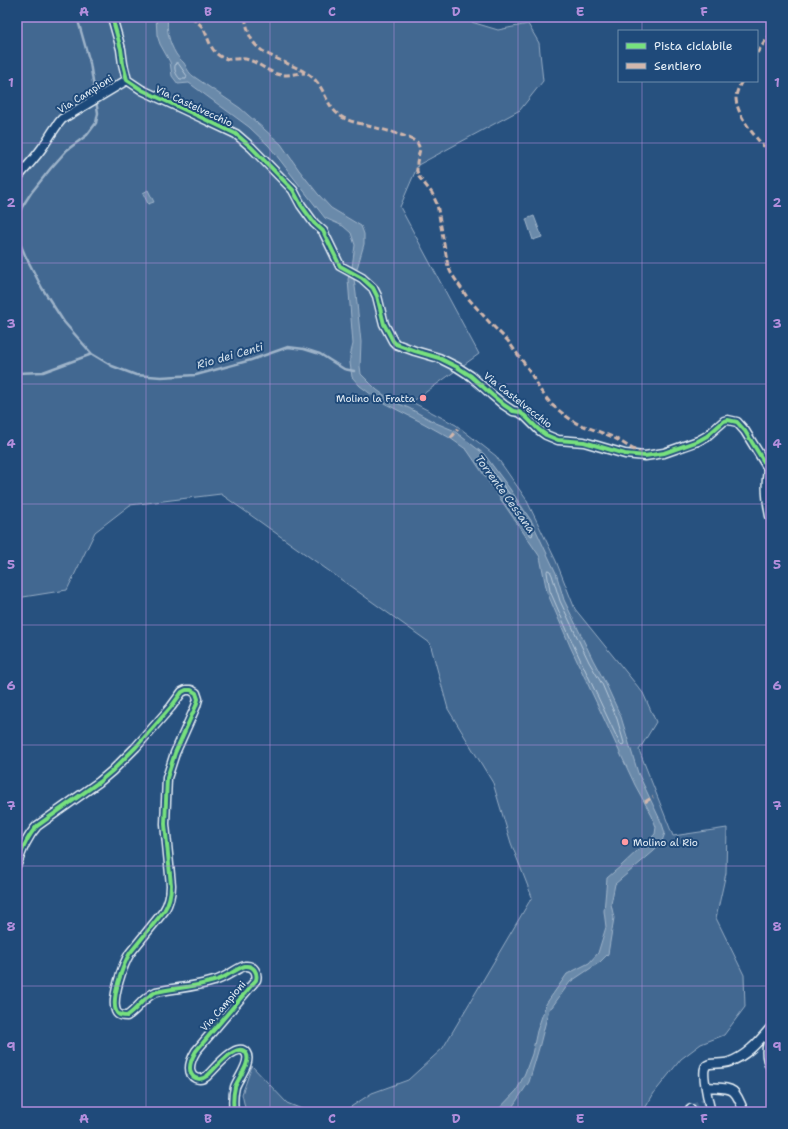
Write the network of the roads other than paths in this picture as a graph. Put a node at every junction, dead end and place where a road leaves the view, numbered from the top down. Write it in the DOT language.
graph roads {
  1 [pos="112,17"];
  2 [pos="127,80"];
  3 [pos="17,178"];
  4 [pos="771,460"];
  5 [pos="769,475"];
  6 [pos="771,516"];
  7 [pos="17,864"];
  8 [pos="771,1027"];
  9 [pos="771,1036"];
  10 [pos="771,1068"];
  11 [pos="706,1087"];
  12 [pos="234,1112"];
  13 [pos="711,1112"];
  14 [pos="744,1112"];
  1 -- 2 [label="street"];
  2 -- 3 [label="street, Via Campioni"];
  2 -- 5 [label="street, Via Castelvecchio"];
  4 -- 5 [label="street"];
  5 -- 6 [label="street"];
  7 -- 12 [label="street, Via Campioni"];
  8 -- 11 [label="street"];
  9 -- 10 [label="street"];
  11 -- 13 [label="street"];
  11 -- 14 [label="street"];
}
